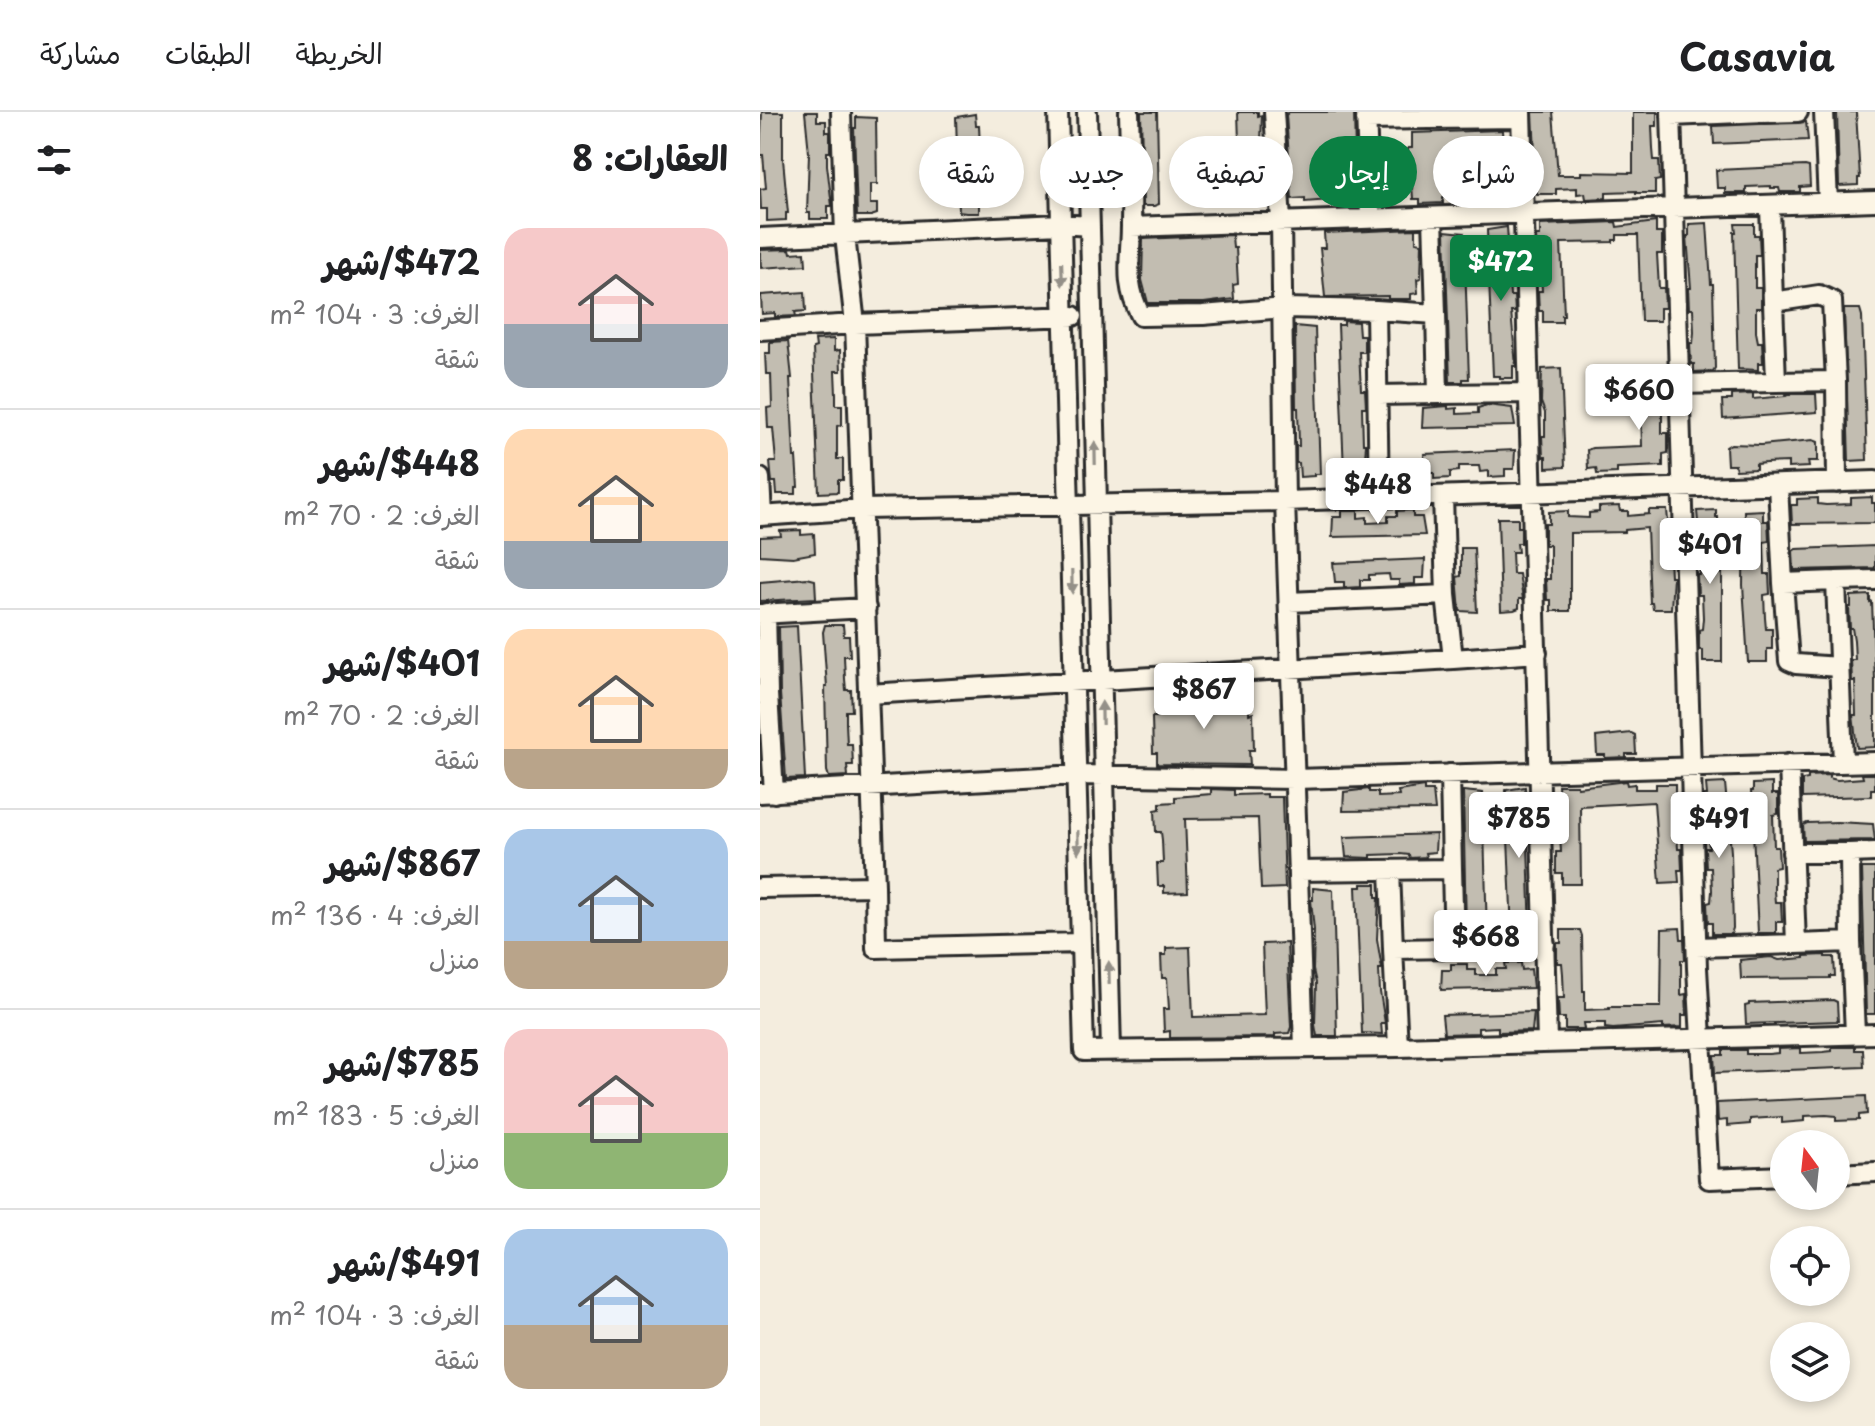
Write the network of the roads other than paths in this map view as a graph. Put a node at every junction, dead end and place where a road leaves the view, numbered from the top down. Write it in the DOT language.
graph roads {
  1 [pos="841,112"];
  2 [pos="1058,112"];
  3 [pos="1087,112"];
  4 [pos="1129,112"];
  5 [pos="1274,112"];
  6 [pos="1764,112"];
  7 [pos="1798,112"];
  8 [pos="1824,112"];
  9 [pos="1671,114"];
  10 [pos="1521,115"];
  11 [pos="1366,116"];
  12 [pos="1429,116"];
  13 [pos="1875,201"];
  14 [pos="1828,203"];
  15 [pos="1770,206"];
  16 [pos="1674,210"];
  17 [pos="1524,214"];
  18 [pos="1433,217"];
  19 [pos="1370,218"];
  20 [pos="1281,221"];
  21 [pos="1060,224"];
  22 [pos="1090,226"];
  23 [pos="1131,227"];
  24 [pos="845,236"];
  25 [pos="760,238"];
  26 [pos="1773,302"];
  27 [pos="1284,308"];
  28 [pos="1376,310"];
  29 [pos="1436,314"];
  30 [pos="1092,315"];
  31 [pos="1064,317"];
  32 [pos="855,324"];
  33 [pos="760,330"];
  34 [pos="1836,381"];
  35 [pos="1776,382"];
  36 [pos="1679,384"];
  37 [pos="1529,393"];
  38 [pos="1438,394"];
  39 [pos="1378,395"];
  40 [pos="760,478"];
  41 [pos="1875,481"];
  42 [pos="1837,483"];
  43 [pos="1778,485"];
  44 [pos="1682,488"];
  45 [pos="1532,493"];
  46 [pos="1443,496"];
  47 [pos="1379,498"];
  48 [pos="1285,501"];
  49 [pos="1097,503"];
  50 [pos="1070,504"];
  51 [pos="863,509"];
  52 [pos="761,516"];
  53 [pos="1875,580"];
  54 [pos="1836,581"];
  55 [pos="1783,583"];
  56 [pos="1446,595"];
  57 [pos="1289,602"];
  58 [pos="866,608"];
  59 [pos="763,613"];
  60 [pos="1537,653"];
  61 [pos="1453,659"];
  62 [pos="1839,667"];
  63 [pos="1291,670"];
  64 [pos="1101,681"];
  65 [pos="1075,683"];
  66 [pos="764,694"];
  67 [pos="868,694"];
  68 [pos="1875,762"];
  69 [pos="1843,763"];
  70 [pos="1789,764"];
  71 [pos="1691,767"];
  72 [pos="1540,771"];
  73 [pos="1450,774"];
  74 [pos="1077,775"];
  75 [pos="1104,775"];
  76 [pos="1295,779"];
  77 [pos="870,785"];
  78 [pos="767,793"];
  79 [pos="1875,852"];
  80 [pos="1792,853"];
  81 [pos="1850,853"];
  82 [pos="1452,869"];
  83 [pos="1390,870"];
  84 [pos="1298,871"];
  85 [pos="875,886"];
  86 [pos="760,888"];
  87 [pos="1851,942"];
  88 [pos="1080,943"];
  89 [pos="1545,944"];
  90 [pos="1796,944"];
  91 [pos="1696,947"];
  92 [pos="1454,948"];
  93 [pos="1393,949"];
  94 [pos="1855,1034"];
  95 [pos="1875,1034"];
  96 [pos="1700,1039"];
  97 [pos="1547,1042"];
  98 [pos="1398,1047"];
  99 [pos="1304,1048"];
  100 [pos="1111,1051"];
  101 [pos="1875,1172"];
  102 [pos="1850,1173"];
  103 [pos="1770,1177"];
  1 -- 24 [label="street"];
  2 -- 21 [label="street"];
  3 -- 22 [label="street"];
  4 -- 23 [label="street"];
  5 -- 20 [label="street"];
  6 -- 7 [label="street"];
  6 -- 9 [label="street"];
  8 -- 14 [label="street"];
  9 -- 16 [label="street"];
  10 -- 12 [label="street"];
  10 -- 17 [label="street"];
  11 -- 12 [label="street"];
  11 -- 19 [label="street"];
  13 -- 14 [label="street"];
  14 -- 15 [label="street"];
  15 -- 16 [label="street"];
  15 -- 26 [label="street"];
  16 -- 17 [label="street"];
  16 -- 36 [label="street"];
  17 -- 18 [label="street"];
  17 -- 37 [label="street"];
  18 -- 19 [label="street"];
  18 -- 29 [label="street"];
  19 -- 20 [label="street"];
  20 -- 23 [label="street"];
  20 -- 27 [label="street"];
  21 -- 22 [label="street"];
  21 -- 24 [label="street"];
  21 -- 31 [label="street, one-way"];
  22 -- 30 [label="street"];
  23 -- 27 [label="street"];
  24 -- 25 [label="street"];
  24 -- 32 [label="street"];
  26 -- 34 [label="street"];
  26 -- 35 [label="street"];
  27 -- 28 [label="street"];
  27 -- 48 [label="street"];
  28 -- 29 [label="street"];
  28 -- 39 [label="street"];
  29 -- 38 [label="street"];
  30 -- 31 [label="street"];
  49 -- 30 [label="street, one-way"];
  31 -- 32 [label="street"];
  31 -- 50 [label="street"];
  32 -- 33 [label="street"];
  32 -- 51 [label="street"];
  34 -- 35 [label="street"];
  34 -- 42 [label="street"];
  35 -- 36 [label="street"];
  36 -- 44 [label="street"];
  37 -- 38 [label="street"];
  37 -- 45 [label="street"];
  38 -- 39 [label="street"];
  39 -- 47 [label="street"];
  40 -- 52 [label="street"];
  41 -- 42 [label="street"];
  42 -- 43 [label="street"];
  43 -- 44 [label="street"];
  43 -- 55 [label="street"];
  44 -- 45 [label="street"];
  44 -- 71 [label="street"];
  45 -- 46 [label="street"];
  45 -- 60 [label="street"];
  46 -- 47 [label="street"];
  46 -- 56 [label="street"];
  47 -- 48 [label="street"];
  48 -- 49 [label="street"];
  48 -- 57 [label="street"];
  49 -- 50 [label="street"];
  49 -- 64 [label="street"];
  50 -- 51 [label="street"];
  50 -- 65 [label="street, one-way"];
  51 -- 52 [label="street"];
  51 -- 58 [label="street"];
  53 -- 54 [label="street"];
  54 -- 55 [label="street"];
  54 -- 62 [label="street"];
  55 -- 62 [label="street"];
  56 -- 57 [label="street"];
  56 -- 61 [label="street"];
  57 -- 63 [label="street"];
  58 -- 59 [label="street"];
  58 -- 67 [label="street"];
  59 -- 66 [label="street"];
  60 -- 61 [label="street"];
  60 -- 72 [label="street"];
  61 -- 63 [label="street"];
  62 -- 69 [label="street"];
  63 -- 64 [label="street"];
  63 -- 76 [label="street"];
  64 -- 65 [label="street"];
  75 -- 64 [label="street, one-way"];
  65 -- 67 [label="street"];
  65 -- 74 [label="street"];
  66 -- 78 [label="street"];
  67 -- 77 [label="street"];
  68 -- 69 [label="street"];
  69 -- 70 [label="street"];
  70 -- 71 [label="street"];
  70 -- 80 [label="street"];
  71 -- 72 [label="street"];
  71 -- 91 [label="street"];
  72 -- 73 [label="street"];
  72 -- 89 [label="street"];
  73 -- 76 [label="street"];
  73 -- 82 [label="street"];
  74 -- 75 [label="street"];
  74 -- 77 [label="street"];
  74 -- 88 [label="street, one-way"];
  75 -- 76 [label="street"];
  100 -- 75 [label="street, one-way"];
  76 -- 84 [label="street"];
  77 -- 78 [label="street"];
  77 -- 85 [label="street"];
  79 -- 81 [label="street"];
  80 -- 81 [label="street"];
  80 -- 90 [label="street"];
  81 -- 87 [label="street"];
  82 -- 83 [label="street"];
  82 -- 92 [label="street"];
  83 -- 84 [label="street"];
  83 -- 93 [label="street"];
  84 -- 99 [label="street"];
  85 -- 86 [label="street"];
  85 -- 88 [label="street"];
  87 -- 90 [label="street"];
  87 -- 94 [label="street"];
  88 -- 100 [label="street"];
  89 -- 92 [label="street"];
  89 -- 97 [label="street"];
  90 -- 91 [label="street"];
  91 -- 96 [label="street"];
  92 -- 93 [label="street"];
  93 -- 98 [label="street"];
  94 -- 95 [label="street"];
  94 -- 96 [label="street"];
  96 -- 97 [label="street"];
  96 -- 103 [label="street"];
  97 -- 98 [label="street"];
  98 -- 99 [label="street"];
  99 -- 100 [label="street"];
  101 -- 102 [label="street"];
}
